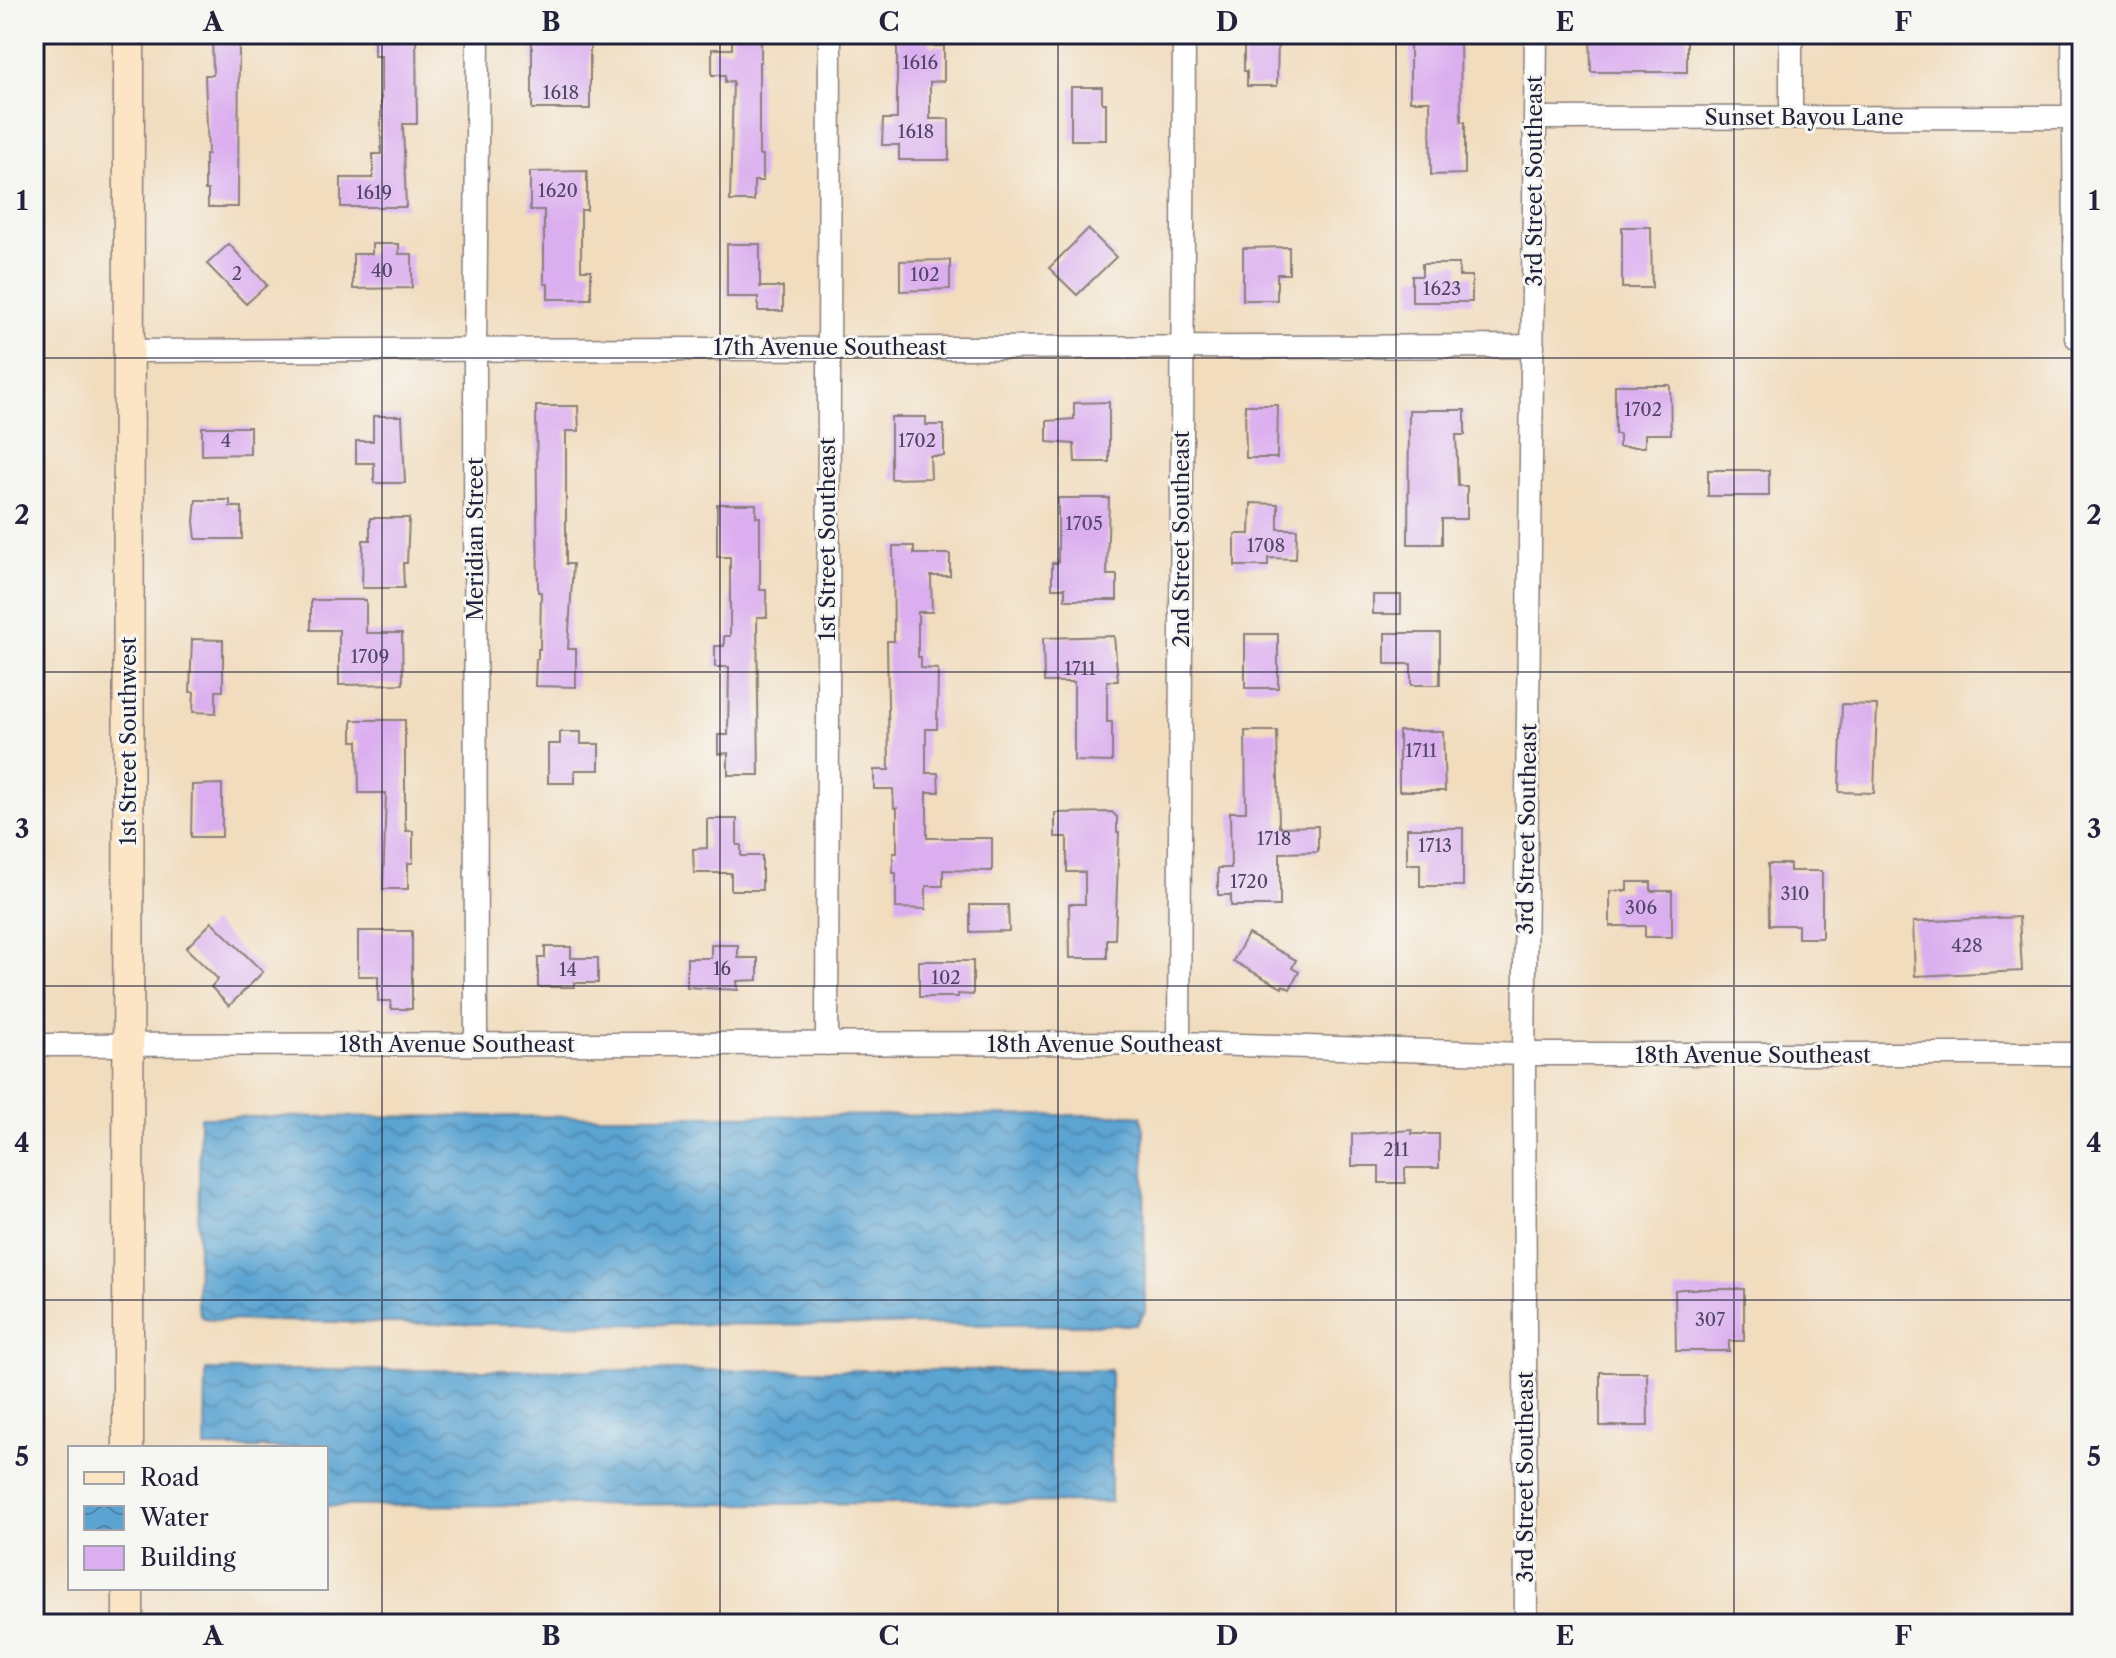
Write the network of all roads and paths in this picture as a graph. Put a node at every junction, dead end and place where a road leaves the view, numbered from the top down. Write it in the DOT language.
graph roads {
  1 [pos="129,34"];
  2 [pos="478,34"];
  3 [pos="830,34"];
  4 [pos="1184,34"];
  5 [pos="1536,34"];
  6 [pos="1791,34"];
  7 [pos="2073,34"];
  8 [pos="1791,117"];
  9 [pos="2073,117"];
  10 [pos="1535,118"];
  11 [pos="2076,337"];
  12 [pos="1181,346"];
  13 [pos="1533,346"];
  14 [pos="827,347"];
  15 [pos="475,349"];
  16 [pos="127,351"];
  17 [pos="1179,1043"];
  18 [pos="476,1044"];
  19 [pos="827,1044"];
  20 [pos="34,1045"];
  21 [pos="128,1045"];
  22 [pos="1524,1054"];
  23 [pos="2082,1054"];
  24 [pos="128,1446"];
  25 [pos="128,1590"];
  26 [pos="128,1624"];
  27 [pos="1526,1624"];
  1 -- 16 [label="street, 1st Street Southwest"];
  2 -- 15 [label="street, Meridian Street"];
  3 -- 14 [label="street, 1st Street Southeast"];
  4 -- 12 [label="street, 2nd Street Southeast"];
  5 -- 10 [label="street, 3rd Street Southeast"];
  6 -- 8 [label="street"];
  7 -- 9 [label="street"];
  8 -- 9 [label="street, Sunset Bayou Lane"];
  8 -- 10 [label="street, Sunset Bayou Lane"];
  9 -- 11 [label="street"];
  10 -- 13 [label="street, 3rd Street Southeast"];
  12 -- 13 [label="street, 17th Avenue Southeast"];
  12 -- 14 [label="street, 17th Avenue Southeast"];
  12 -- 17 [label="street, 2nd Street Southeast"];
  13 -- 22 [label="street, 3rd Street Southeast"];
  14 -- 15 [label="street, 17th Avenue Southeast"];
  14 -- 19 [label="street, 1st Street Southeast"];
  15 -- 16 [label="street, 17th Avenue Southeast"];
  15 -- 18 [label="street, Meridian Street"];
  16 -- 21 [label="street, 1st Street Southwest"];
  17 -- 19 [label="street, 18th Avenue Southeast"];
  17 -- 22 [label="street, 18th Avenue Southeast"];
  18 -- 19 [label="street, 18th Avenue Southeast"];
  18 -- 21 [label="street, 18th Avenue Southeast"];
  20 -- 21 [label="street, 18th Avenue Southeast"];
  21 -- 24 [label="street, 1st Street Southwest"];
  22 -- 23 [label="street, 18th Avenue Southeast"];
  22 -- 27 [label="street, 3rd Street Southeast"];
  25 -- 26 [label="street"];
}
